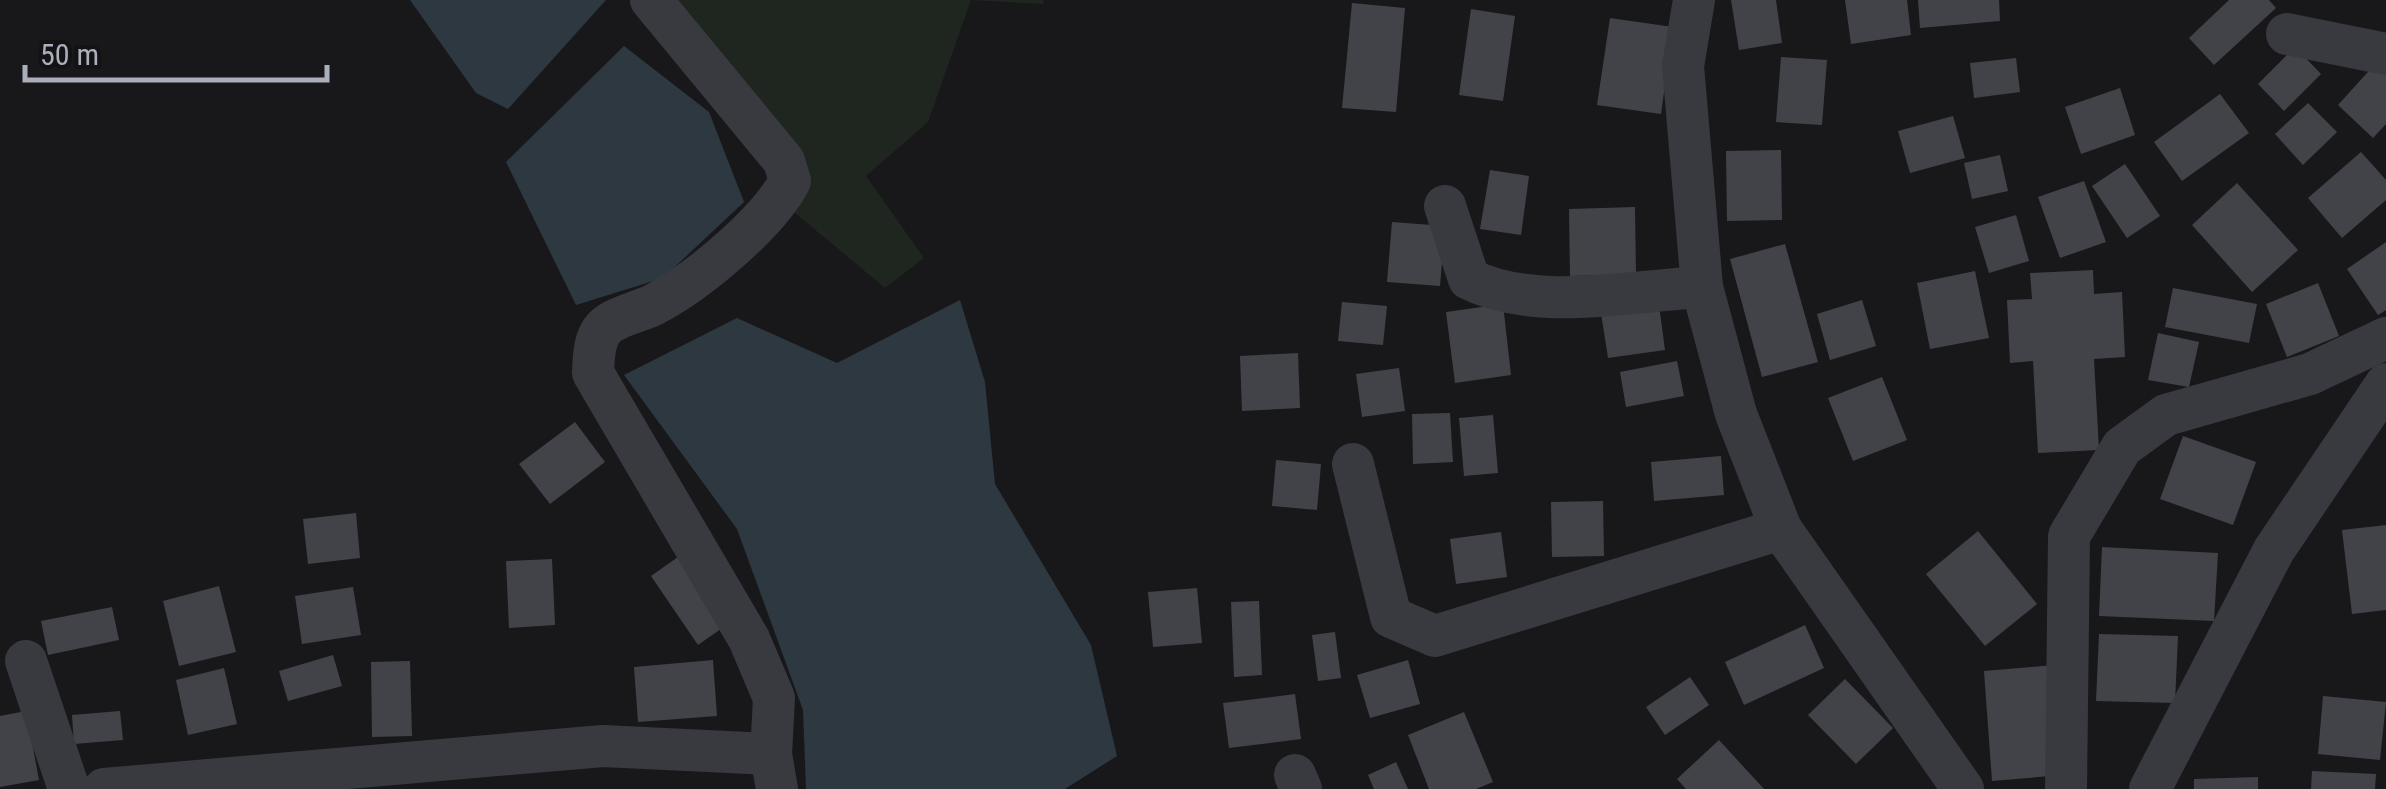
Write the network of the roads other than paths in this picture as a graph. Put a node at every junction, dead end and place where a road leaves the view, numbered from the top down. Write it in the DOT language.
graph roads {
  1 [pos="651,0"];
  2 [pos="1694,0"];
  3 [pos="2287,34"];
  4 [pos="2386,54"];
  5 [pos="1444,206"];
  6 [pos="1702,287"];
  7 [pos="2386,338"];
  8 [pos="2386,384"];
  9 [pos="1353,464"];
  10 [pos="1782,530"];
  11 [pos="26,661"];
  12 [pos="774,772"];
  13 [pos="69,789"];
  14 [pos="104,789"];
  15 [pos="1963,789"];
  16 [pos="2066,789"];
  17 [pos="2150,789"];
  1 -- 12 [label="street"];
  2 -- 6 [label="street"];
  3 -- 4 [label="street"];
  5 -- 6 [label="street"];
  6 -- 10 [label="street"];
  7 -- 16 [label="street"];
  8 -- 17 [label="street"];
  9 -- 10 [label="street"];
  10 -- 15 [label="street"];
  11 -- 13 [label="street"];
  12 -- 14 [label="street"];
}
